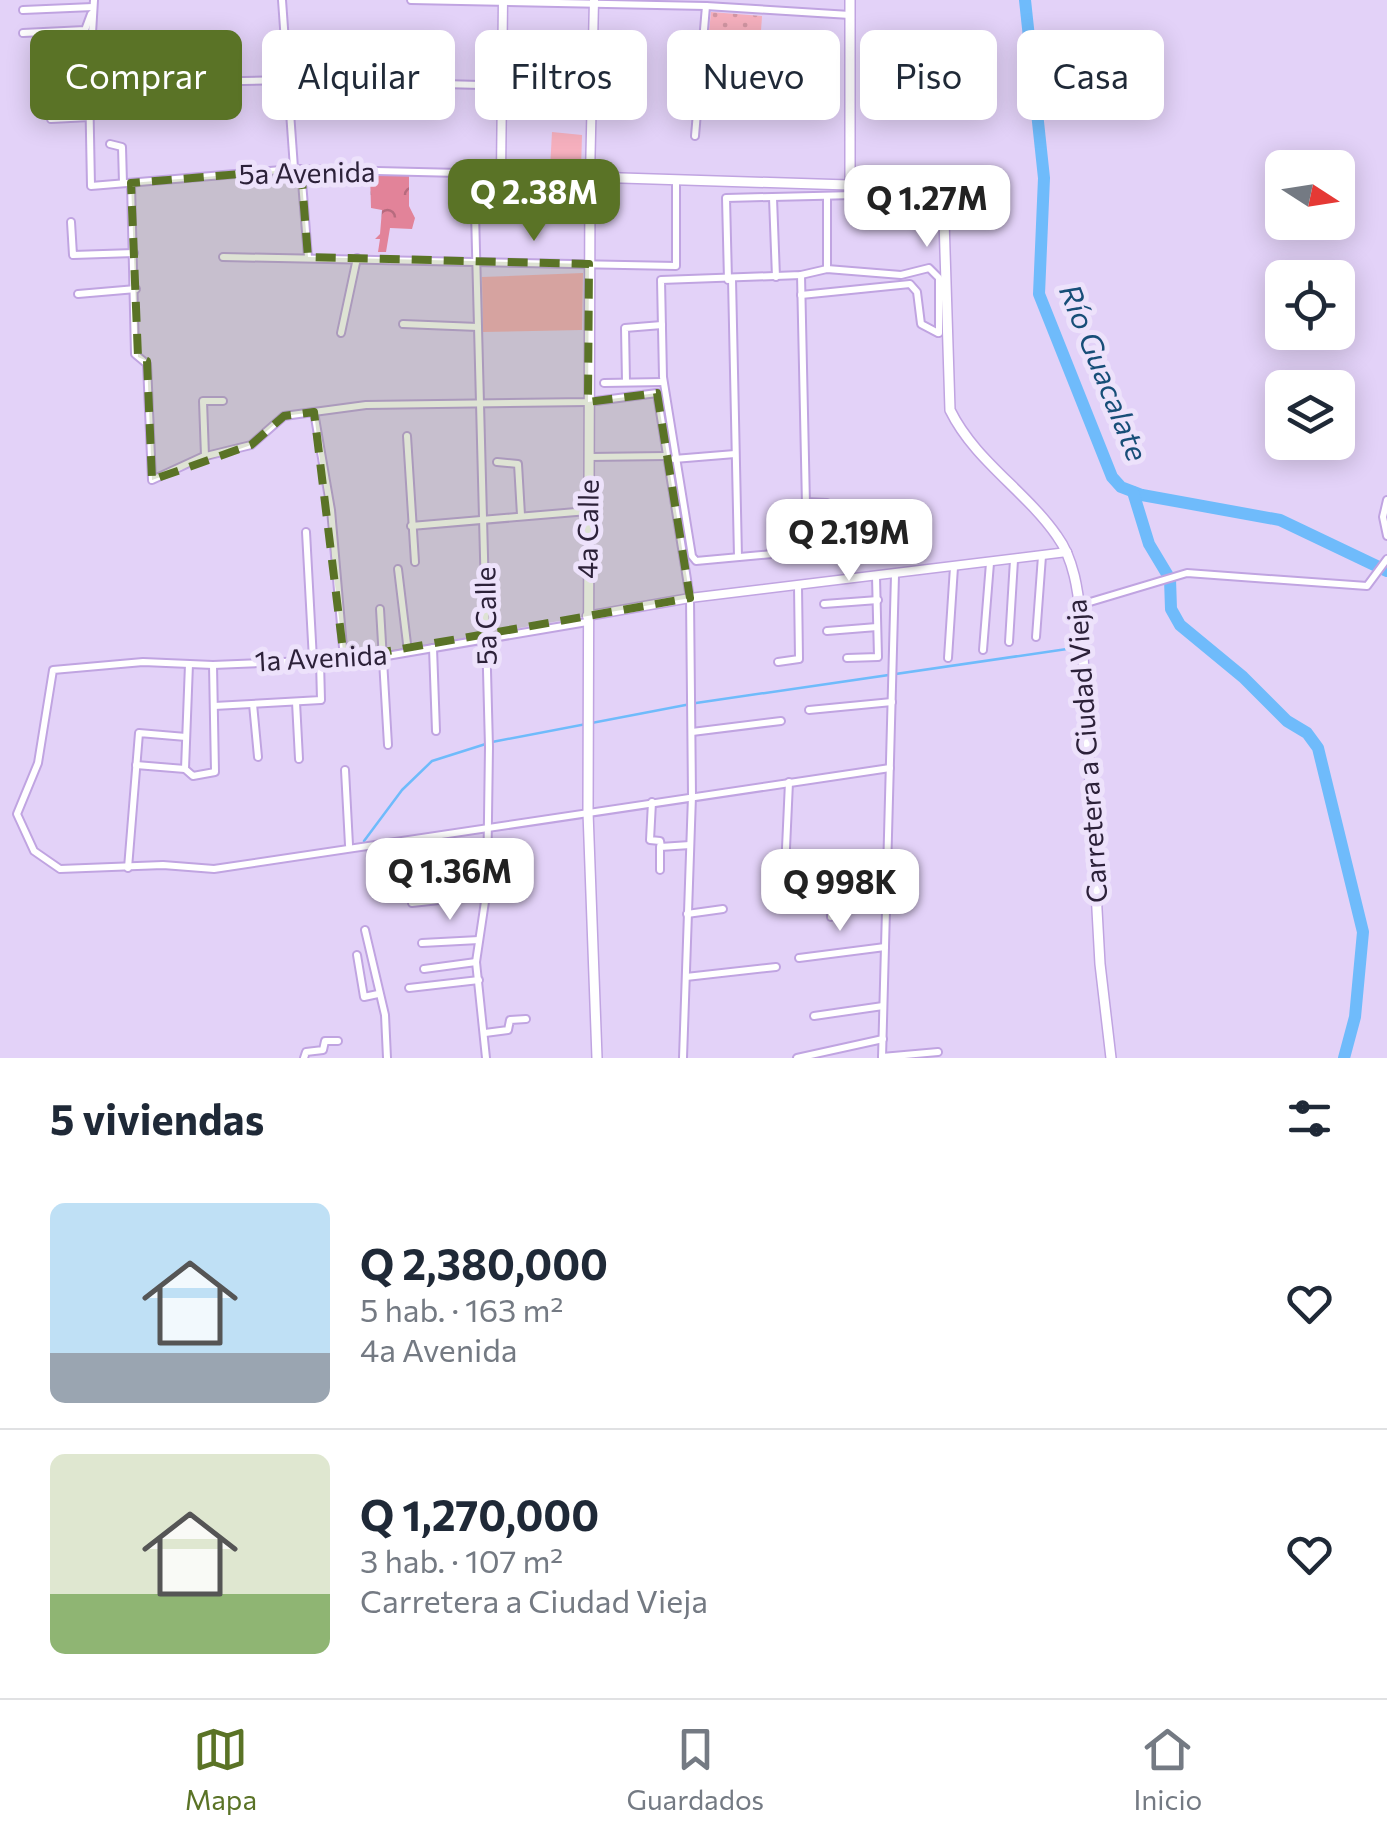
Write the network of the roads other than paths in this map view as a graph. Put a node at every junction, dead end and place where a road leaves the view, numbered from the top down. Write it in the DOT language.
graph roads {
  1 [pos="282,0"];
  2 [pos="411,0"];
  3 [pos="850,0"];
  4 [pos="503,1"];
  5 [pos="594,2"];
  6 [pos="689,3"];
  7 [pos="706,6"];
  8 [pos="93,7"];
  9 [pos="23,10"];
  10 [pos="850,15"];
  11 [pos="284,30"];
  12 [pos="503,30"];
  13 [pos="593,30"];
  14 [pos="23,33"];
  15 [pos="90,120"];
  16 [pos="292,120"];
  17 [pos="502,120"];
  18 [pos="590,120"];
  19 [pos="695,136"];
  20 [pos="110,144"];
  21 [pos="298,169"];
  22 [pos="474,174"];
  23 [pos="501,174"];
  24 [pos="590,177"];
  25 [pos="676,178"];
  26 [pos="850,182"];
  27 [pos="127,183"];
  28 [pos="942,188"];
  29 [pos="827,196"];
  30 [pos="855,196"];
  31 [pos="774,198"];
  32 [pos="71,222"];
  33 [pos="134,254"];
  34 [pos="223,257"];
  35 [pos="308,257"];
  36 [pos="357,258"];
  37 [pos="478,260"];
  38 [pos="589,264"];
  39 [pos="830,269"];
  40 [pos="800,275"];
  41 [pos="776,276"];
  42 [pos="730,279"];
  43 [pos="834,288"];
  44 [pos="136,289"];
  45 [pos="78,294"];
  46 [pos="801,295"];
  47 [pos="402,324"];
  48 [pos="662,324"];
  49 [pos="478,327"];
  50 [pos="341,334"];
  51 [pos="944,334"];
  52 [pos="604,382"];
  53 [pos="626,382"];
  54 [pos="664,382"];
  55 [pos="224,402"];
  56 [pos="588,402"];
  57 [pos="480,403"];
  58 [pos="314,412"];
  59 [pos="407,436"];
  60 [pos="736,454"];
  61 [pos="205,456"];
  62 [pos="590,458"];
  63 [pos="670,458"];
  64 [pos="498,462"];
  65 [pos="1387,500"];
  66 [pos="804,502"];
  67 [pos="588,511"];
  68 [pos="521,516"];
  69 [pos="484,518"];
  70 [pos="411,526"];
  71 [pos="306,532"];
  72 [pos="1387,536"];
  73 [pos="807,550"];
  74 [pos="1068,555"];
  75 [pos="1042,556"];
  76 [pos="738,557"];
  77 [pos="1014,560"];
  78 [pos="415,562"];
  79 [pos="990,563"];
  80 [pos="1383,566"];
  81 [pos="954,568"];
  82 [pos="398,569"];
  83 [pos="895,575"];
  84 [pos="876,577"];
  85 [pos="798,586"];
  86 [pos="690,598"];
  87 [pos="878,600"];
  88 [pos="824,604"];
  89 [pos="1080,606"];
  90 [pos="380,609"];
  91 [pos="587,619"];
  92 [pos="877,628"];
  93 [pos="827,630"];
  94 [pos="1036,637"];
  95 [pos="486,638"];
  96 [pos="1009,642"];
  97 [pos="433,648"];
  98 [pos="983,650"];
  99 [pos="408,653"];
  100 [pos="386,656"];
  101 [pos="847,658"];
  102 [pos="948,658"];
  103 [pos="344,659"];
  104 [pos="316,660"];
  105 [pos="778,662"];
  106 [pos="189,664"];
  107 [pos="214,665"];
  108 [pos="296,702"];
  109 [pos="892,702"];
  110 [pos="253,704"];
  111 [pos="214,706"];
  112 [pos="809,710"];
  113 [pos="780,721"];
  114 [pos="436,731"];
  115 [pos="692,732"];
  116 [pos="186,736"];
  117 [pos="388,745"];
  118 [pos="258,757"];
  119 [pos="299,758"];
  120 [pos="136,765"];
  121 [pos="890,768"];
  122 [pos="185,769"];
  123 [pos="344,770"];
  124 [pos="789,782"];
  125 [pos="692,796"];
  126 [pos="652,802"];
  127 [pos="588,812"];
  128 [pos="486,829"];
  129 [pos="690,845"];
  130 [pos="349,846"];
  131 [pos="661,847"];
  132 [pos="888,856"];
  133 [pos="831,864"];
  134 [pos="128,868"];
  135 [pos="660,870"];
  136 [pos="486,895"];
  137 [pos="412,904"];
  138 [pos="723,909"];
  139 [pos="688,914"];
  140 [pos="831,917"];
  141 [pos="365,930"];
  142 [pos="479,940"];
  143 [pos="422,943"];
  144 [pos="885,947"];
  145 [pos="357,955"];
  146 [pos="799,958"];
  147 [pos="476,962"];
  148 [pos="776,968"];
  149 [pos="424,969"];
  150 [pos="686,978"];
  151 [pos="479,980"];
  152 [pos="409,988"];
  153 [pos="378,994"];
  154 [pos="884,1006"];
  155 [pos="814,1016"];
  156 [pos="526,1019"];
  157 [pos="486,1033"];
  158 [pos="883,1039"];
  159 [pos="338,1040"];
  160 [pos="938,1052"];
  161 [pos="304,1058"];
  162 [pos="387,1058"];
  163 [pos="486,1058"];
  164 [pos="596,1058"];
  165 [pos="683,1058"];
  166 [pos="797,1058"];
  167 [pos="882,1058"];
  168 [pos="1111,1058"];
  1 -- 11 [label="street"];
  2 -- 4 [label="street"];
  3 -- 10 [label="main road"];
  4 -- 5 [label="street"];
  4 -- 12 [label="street"];
  5 -- 6 [label="street"];
  5 -- 13 [label="street, 4a Calle"];
  6 -- 7 [label="street"];
  7 -- 10 [label="street"];
  7 -- 19 [label="street"];
  8 -- 9 [label="street"];
  8 -- 14 [label="street"];
  10 -- 26 [label="main road"];
  15 -- 27 [label="street, 5a Avenida"];
  16 -- 21 [label="street"];
  17 -- 23 [label="street"];
  18 -- 24 [label="street, 4a Calle"];
  20 -- 27 [label="street"];
  21 -- 22 [label="street, 5a Avenida"];
  21 -- 27 [label="street, 5a Avenida"];
  21 -- 35 [label="street"];
  22 -- 23 [label="street, 5a Avenida"];
  22 -- 37 [label="street, 5a Calle"];
  23 -- 24 [label="street, 5a Avenida"];
  24 -- 25 [label="main road, 5a Avenida"];
  24 -- 38 [label="main road, 4a Calle"];
  25 -- 26 [label="main road, 5a Avenida"];
  25 -- 38 [label="street"];
  26 -- 28 [label="main road, 5a Avenida"];
  27 -- 33 [label="street"];
  28 -- 51 [label="main road, Carretera a Ciudad Vieja"];
  29 -- 30 [label="street"];
  29 -- 31 [label="street"];
  29 -- 39 [label="street"];
  31 -- 41 [label="street"];
  31 -- 42 [label="street"];
  32 -- 33 [label="street"];
  33 -- 44 [label="street"];
  34 -- 35 [label="street"];
  35 -- 36 [label="street"];
  36 -- 37 [label="street"];
  36 -- 50 [label="street"];
  37 -- 38 [label="street"];
  37 -- 49 [label="street, 5a Calle"];
  38 -- 56 [label="main road, 4a Calle"];
  39 -- 40 [label="street"];
  39 -- 43 [label="street"];
  39 -- 51 [label="street"];
  40 -- 41 [label="street"];
  40 -- 46 [label="street"];
  41 -- 42 [label="street"];
  42 -- 48 [label="street"];
  42 -- 60 [label="street"];
  43 -- 46 [label="street"];
  43 -- 51 [label="street"];
  44 -- 45 [label="street"];
  44 -- 61 [label="street"];
  46 -- 66 [label="street"];
  47 -- 49 [label="street"];
  48 -- 53 [label="street"];
  48 -- 54 [label="street"];
  49 -- 57 [label="street, 5a Calle"];
  51 -- 74 [label="main road, Carretera a Ciudad Vieja"];
  52 -- 53 [label="street"];
  53 -- 54 [label="street"];
  54 -- 63 [label="street"];
  55 -- 61 [label="street"];
  56 -- 57 [label="street"];
  56 -- 62 [label="main road, 4a Calle"];
  56 -- 63 [label="street"];
  57 -- 58 [label="street"];
  57 -- 69 [label="street, 5a Calle"];
  58 -- 61 [label="street"];
  58 -- 103 [label="street"];
  59 -- 70 [label="street"];
  60 -- 63 [label="street"];
  60 -- 76 [label="street"];
  62 -- 63 [label="street"];
  62 -- 67 [label="main road, 4a Calle"];
  63 -- 76 [label="street"];
  63 -- 86 [label="street"];
  64 -- 68 [label="street"];
  65 -- 72 [label="street"];
  66 -- 73 [label="street"];
  66 -- 73 [label="street"];
  67 -- 68 [label="street"];
  67 -- 91 [label="main road, 4a Calle"];
  68 -- 69 [label="street"];
  69 -- 70 [label="street"];
  69 -- 95 [label="street, 5a Calle"];
  70 -- 78 [label="street"];
  71 -- 104 [label="street"];
  73 -- 76 [label="street"];
  74 -- 75 [label="street, 1a Avenida"];
  74 -- 89 [label="main road, Carretera a Ciudad Vieja"];
  75 -- 77 [label="street, 1a Avenida"];
  75 -- 94 [label="street"];
  77 -- 79 [label="street, 1a Avenida"];
  77 -- 96 [label="street"];
  79 -- 81 [label="street, 1a Avenida"];
  79 -- 98 [label="street"];
  80 -- 89 [label="street"];
  81 -- 83 [label="street, 1a Avenida"];
  81 -- 102 [label="street"];
  82 -- 99 [label="street"];
  83 -- 84 [label="street, 1a Avenida"];
  83 -- 109 [label="street"];
  84 -- 85 [label="street, 1a Avenida"];
  84 -- 87 [label="street"];
  85 -- 86 [label="street, 1a Avenida"];
  85 -- 105 [label="street"];
  86 -- 91 [label="street, 1a Avenida"];
  86 -- 115 [label="street"];
  87 -- 88 [label="street"];
  87 -- 92 [label="street"];
  89 -- 168 [label="main road, Carretera a Ciudad Vieja"];
  90 -- 100 [label="street"];
  91 -- 95 [label="street, 1a Avenida"];
  91 -- 127 [label="main road, 4a Calle"];
  92 -- 93 [label="street"];
  92 -- 101 [label="street"];
  95 -- 97 [label="street, 1a Avenida"];
  95 -- 128 [label="street, 5a Calle"];
  97 -- 99 [label="street, 1a Avenida"];
  97 -- 114 [label="street"];
  99 -- 100 [label="street, 1a Avenida"];
  100 -- 103 [label="street, 1a Avenida"];
  100 -- 117 [label="street"];
  103 -- 104 [label="street, 1a Avenida"];
  104 -- 107 [label="street, 1a Avenida"];
  104 -- 108 [label="street"];
  106 -- 107 [label="street, 1a Avenida"];
  106 -- 116 [label="street"];
  106 -- 134 [label="street, 1a Avenida"];
  107 -- 111 [label="street"];
  108 -- 110 [label="street"];
  108 -- 119 [label="street"];
  109 -- 112 [label="street"];
  109 -- 121 [label="street"];
  110 -- 111 [label="street"];
  110 -- 118 [label="street"];
  111 -- 122 [label="street"];
  113 -- 115 [label="street"];
  115 -- 125 [label="street"];
  116 -- 120 [label="street"];
  116 -- 122 [label="street"];
  120 -- 122 [label="street"];
  120 -- 134 [label="street"];
  121 -- 124 [label="street"];
  121 -- 132 [label="street"];
  123 -- 130 [label="street"];
  124 -- 125 [label="street"];
  124 -- 133 [label="street"];
  125 -- 126 [label="street"];
  125 -- 129 [label="street"];
  126 -- 127 [label="street"];
  126 -- 131 [label="street"];
  127 -- 128 [label="street"];
  127 -- 164 [label="main road, 4a Calle"];
  128 -- 130 [label="street"];
  128 -- 136 [label="street, 5a Calle"];
  129 -- 131 [label="street"];
  129 -- 139 [label="street"];
  130 -- 134 [label="street"];
  131 -- 135 [label="street"];
  132 -- 133 [label="street"];
  132 -- 144 [label="street"];
  133 -- 140 [label="street"];
  136 -- 137 [label="street"];
  136 -- 142 [label="street, 5a Calle"];
  138 -- 139 [label="street"];
  139 -- 150 [label="street"];
  141 -- 153 [label="street"];
  142 -- 143 [label="street"];
  142 -- 147 [label="street, 5a Calle"];
  144 -- 146 [label="street"];
  144 -- 154 [label="street"];
  145 -- 153 [label="street"];
  147 -- 149 [label="street"];
  147 -- 151 [label="street, 5a Calle"];
  148 -- 150 [label="street"];
  150 -- 165 [label="street"];
  151 -- 152 [label="street"];
  151 -- 157 [label="street, 5a Calle"];
  153 -- 162 [label="street"];
  154 -- 155 [label="street"];
  154 -- 158 [label="street"];
  156 -- 157 [label="street"];
  157 -- 163 [label="street, 5a Calle"];
  158 -- 166 [label="street"];
  158 -- 167 [label="street"];
  159 -- 161 [label="street"];
  160 -- 167 [label="street"];
}
